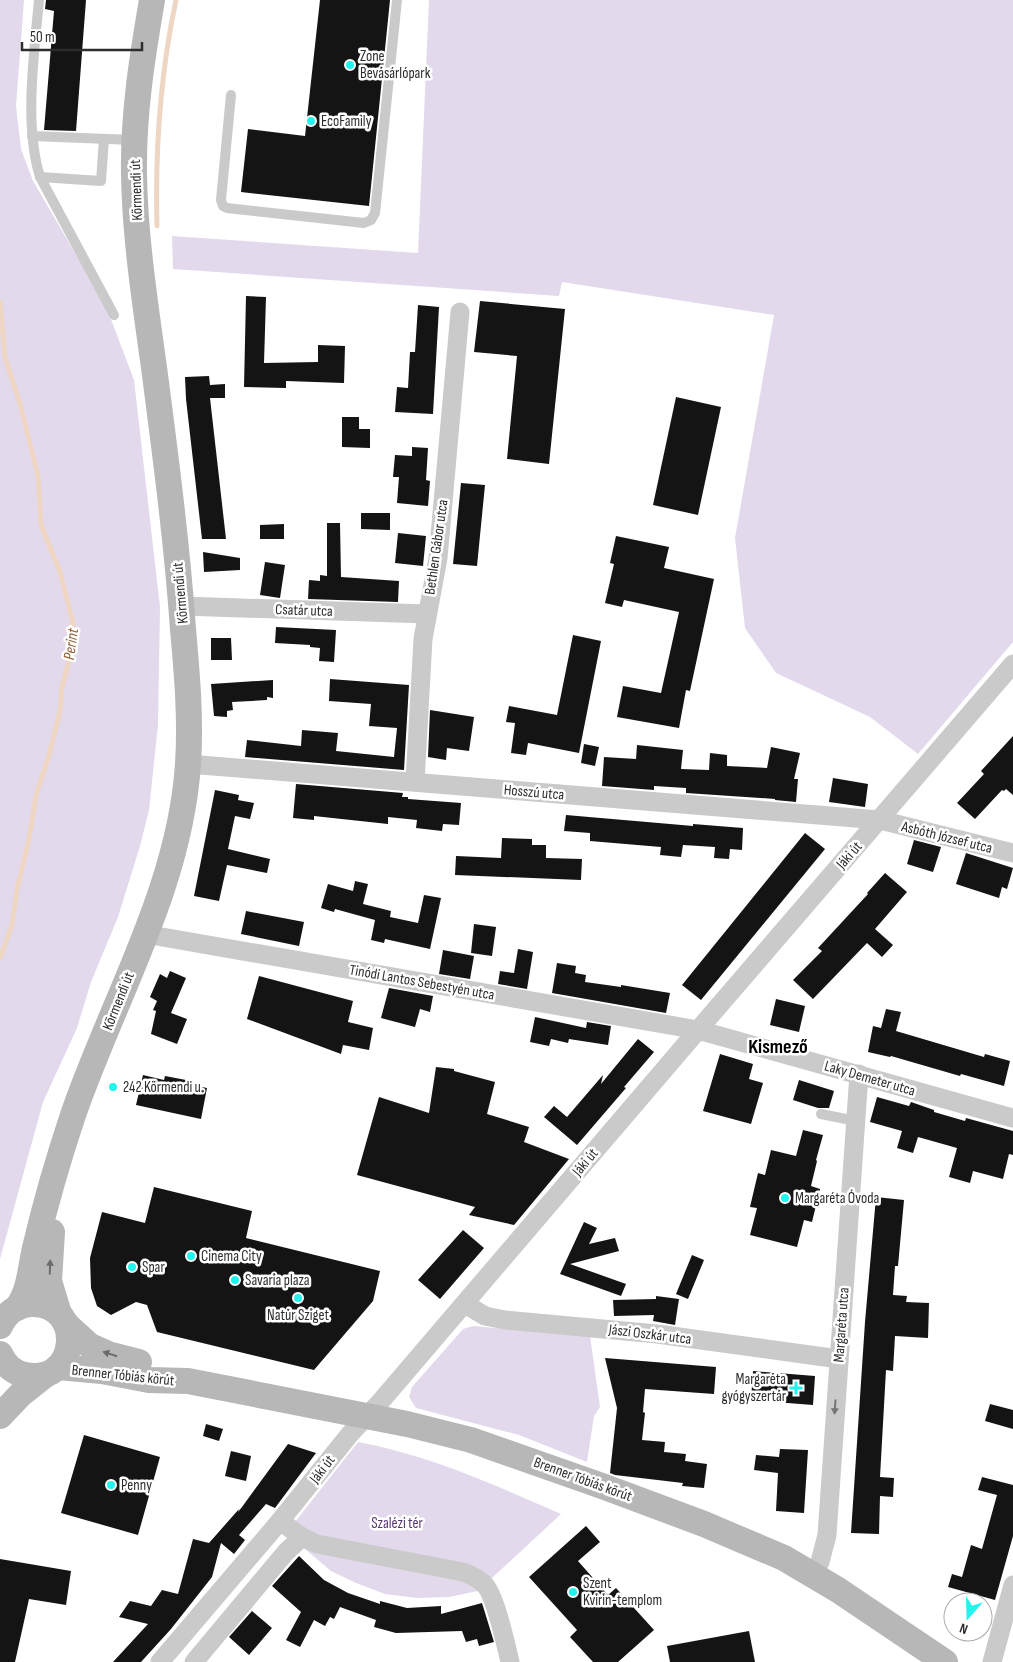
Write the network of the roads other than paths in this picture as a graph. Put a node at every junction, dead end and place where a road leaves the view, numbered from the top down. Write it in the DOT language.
graph roads {
  1 [pos="39,0"];
  2 [pos="152,0"];
  3 [pos="397,0"];
  4 [pos="231,95"];
  5 [pos="32,136"];
  6 [pos="104,139"];
  7 [pos="134,140"];
  8 [pos="40,177"];
  9 [pos="460,312"];
  10 [pos="114,315"];
  11 [pos="182,606"];
  12 [pos="427,614"];
  13 [pos="1013,664"];
  14 [pos="188,764"];
  15 [pos="415,782"];
  16 [pos="880,820"];
  17 [pos="1013,853"];
  18 [pos="145,934"];
  19 [pos="698,1030"];
  20 [pos="859,1074"];
  21 [pos="821,1114"];
  22 [pos="1013,1118"];
  23 [pos="856,1121"];
  24 [pos="58,1167"];
  25 [pos="465,1304"];
  26 [pos="5,1318"];
  27 [pos="63,1320"];
  28 [pos="839,1359"];
  29 [pos="1,1362"];
  30 [pos="52,1371"];
  31 [pos="188,1381"];
  32 [pos="0,1416"];
  33 [pos="366,1416"];
  34 [pos="280,1521"];
  35 [pos="302,1538"];
  36 [pos="813,1574"];
  37 [pos="1013,1585"];
  38 [pos="160,1662"];
  39 [pos="194,1662"];
  40 [pos="510,1662"];
  41 [pos="945,1662"];
  42 [pos="992,1662"];
  1 -- 5 [label="lane"];
  2 -- 7 [label="street, Körmendi út"];
  3 -- 4 [label="lane"];
  5 -- 6 [label="lane"];
  5 -- 8 [label="lane"];
  6 -- 7 [label="lane"];
  6 -- 8 [label="lane"];
  7 -- 11 [label="street, Körmendi út"];
  8 -- 10 [label="lane"];
  9 -- 12 [label="street, Bethlen Gábor utca"];
  11 -- 12 [label="street, Csatár utca"];
  11 -- 14 [label="street, Körmendi út"];
  12 -- 15 [label="street, Bethlen Gábor utca"];
  13 -- 16 [label="street, Jáki út"];
  14 -- 15 [label="street, Hosszú utca"];
  14 -- 18 [label="street, Körmendi út"];
  15 -- 16 [label="street, Hosszú utca"];
  16 -- 17 [label="street, Asbóth József utca"];
  16 -- 19 [label="street, Jáki út"];
  18 -- 19 [label="street, Tinódi Lantos Sebestyén utca"];
  18 -- 24 [label="street, Körmendi út"];
  19 -- 20 [label="street, Laky Demeter utca"];
  19 -- 25 [label="street, Jáki út"];
  20 -- 22 [label="street, Laky Demeter utca"];
  20 -- 23 [label="street, Margaréta utca"];
  21 -- 23 [label="lane"];
  23 -- 28 [label="street, Margaréta utca"];
  24 -- 26 [label="street, Körmendi út"];
  27 -- 24 [label="street, Körmendi út, one-way"];
  25 -- 28 [label="street, Jászi Oszkár utca"];
  25 -- 33 [label="street, Jáki út"];
  26 -- 27 [label="street"];
  27 -- 30 [label="street, Körmendi út"];
  31 -- 27 [label="street, Brenner Tóbiás körút, one-way"];
  28 -- 36 [label="street, Margaréta utca, one-way"];
  29 -- 30 [label="street, Brenner Tóbiás körút"];
  30 -- 31 [label="street, Brenner Tóbiás körút"];
  30 -- 32 [label="street"];
  31 -- 33 [label="street, Brenner Tóbiás körút"];
  33 -- 34 [label="street, Jáki út"];
  33 -- 36 [label="street, Brenner Tóbiás körút"];
  34 -- 35 [label="street"];
  34 -- 38 [label="street, Jáki út"];
  35 -- 39 [label="street"];
  35 -- 40 [label="street"];
  36 -- 41 [label="street, Brenner Tóbiás körút"];
  37 -- 42 [label="street"];
}
